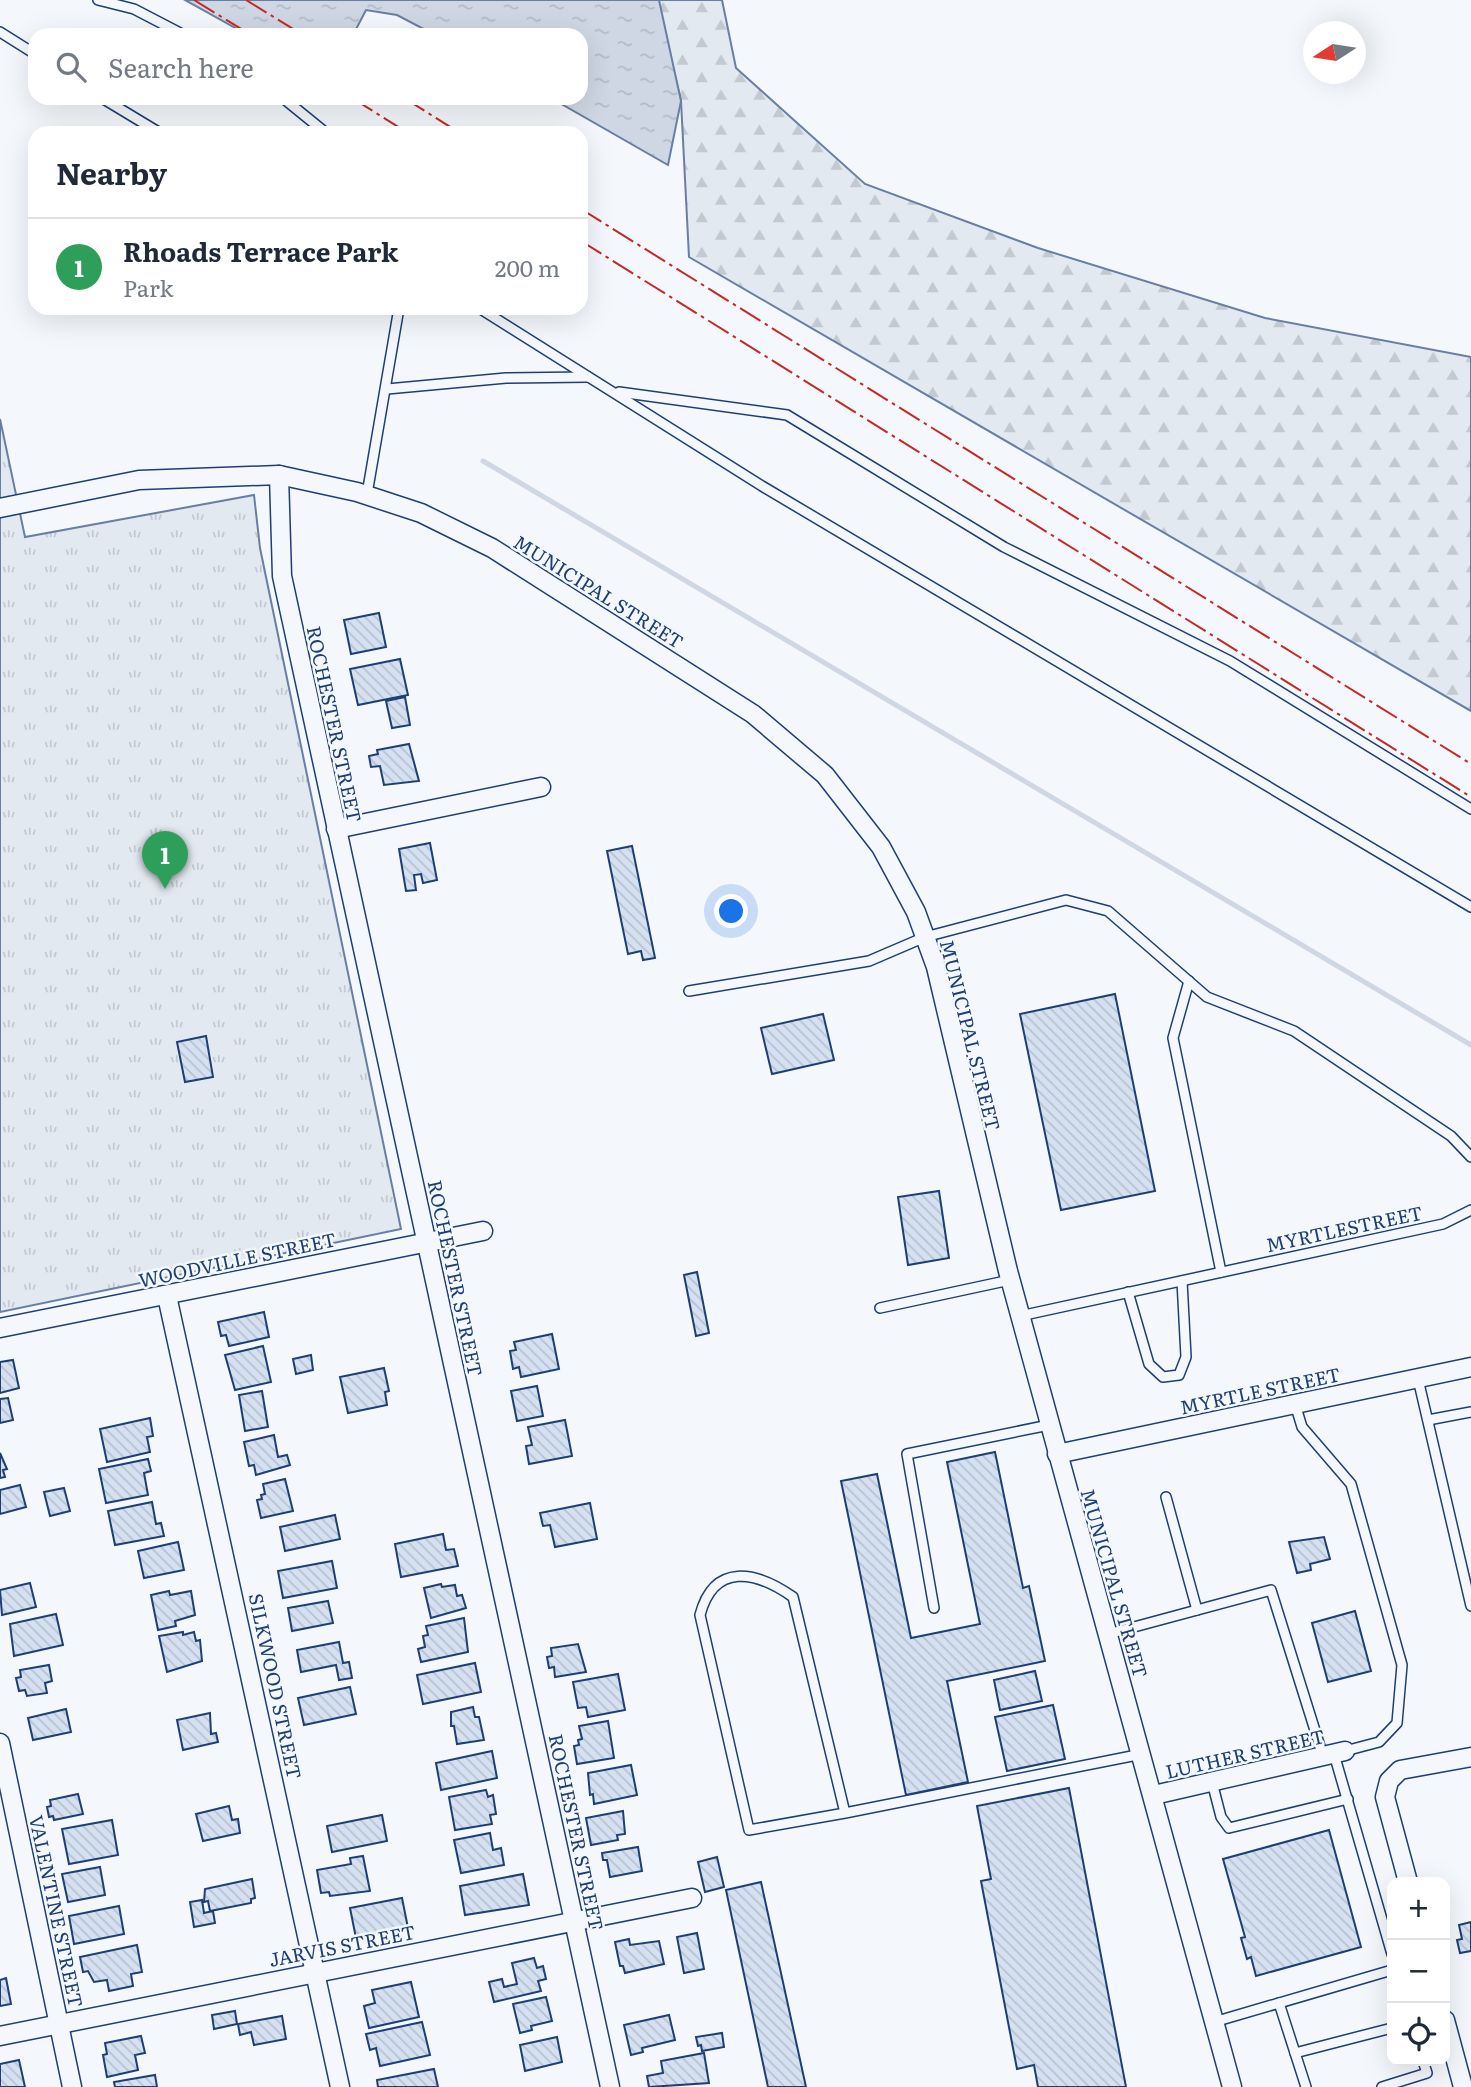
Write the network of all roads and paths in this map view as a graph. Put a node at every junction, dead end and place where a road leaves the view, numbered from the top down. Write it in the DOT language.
graph roads {
  1 [pos="98,0"];
  2 [pos="171,28"];
  3 [pos="0,32"];
  4 [pos="28,50"];
  5 [pos="114,105"];
  6 [pos="292,105"];
  7 [pos="148,126"];
  8 [pos="317,126"];
  9 [pos="397,315"];
  10 [pos="490,315"];
  11 [pos="588,377"];
  12 [pos="387,389"];
  13 [pos="613,391"];
  14 [pos="279,475"];
  15 [pos="367,495"];
  16 [pos="0,508"];
  17 [pos="541,787"];
  18 [pos="1471,809"];
  19 [pos="336,829"];
  20 [pos="1471,907"];
  21 [pos="925,937"];
  22 [pos="1189,981"];
  23 [pos="689,990"];
  24 [pos="1471,1157"];
  25 [pos="1471,1210"];
  26 [pos="483,1231"];
  27 [pos="427,1241"];
  28 [pos="1221,1272"];
  29 [pos="1010,1280"];
  30 [pos="1182,1280"];
  31 [pos="1128,1292"];
  32 [pos="167,1296"];
  33 [pos="880,1308"];
  34 [pos="1020,1315"];
  35 [pos="0,1328"];
  36 [pos="1471,1367"];
  37 [pos="1418,1378"];
  38 [pos="1295,1404"];
  39 [pos="1471,1412"];
  40 [pos="1428,1420"];
  41 [pos="1049,1425"];
  42 [pos="1057,1454"];
  43 [pos="1166,1497"];
  44 [pos="1471,1606"];
  45 [pos="934,1608"];
  46 [pos="1197,1610"];
  47 [pos="1108,1633"];
  48 [pos="0,1743"];
  49 [pos="1142,1754"];
  50 [pos="1334,1754"];
  51 [pos="1471,1757"];
  52 [pos="1212,1782"];
  53 [pos="1154,1795"];
  54 [pos="1348,1799"];
  55 [pos="845,1813"];
  56 [pos="1407,1877"];
  57 [pos="692,1898"];
  58 [pos="575,1921"];
  59 [pos="1388,1940"];
  60 [pos="1387,1971"];
  61 [pos="316,1972"];
  62 [pos="1279,2003"];
  63 [pos="1214,2022"];
  64 [pos="59,2025"];
  65 [pos="1387,2029"];
  66 [pos="0,2036"];
  67 [pos="1450,2039"];
  68 [pos="1295,2053"];
  69 [pos="1425,2066"];
  70 [pos="1399,2085"];
  71 [pos="72,2087"];
  72 [pos="340,2087"];
  73 [pos="610,2087"];
  74 [pos="1232,2087"];
  75 [pos="1306,2087"];
  76 [pos="1382,2087"];
  77 [pos="1463,2087"];
  1 -- 2 [label="lane"];
  3 -- 4 [label="lane"];
  5 -- 7 [label="lane"];
  6 -- 8 [label="lane"];
  9 -- 12 [label="lane"];
  10 -- 11 [label="lane"];
  11 -- 12 [label="lane"];
  11 -- 13 [label="lane"];
  12 -- 15 [label="lane"];
  13 -- 18 [label="lane"];
  13 -- 20 [label="lane"];
  14 -- 15 [label="street, MUNICIPAL STREET"];
  14 -- 16 [label="street, MUNICIPAL STREET"];
  14 -- 19 [label="street, ROCHESTER STREET"];
  15 -- 21 [label="street, MUNICIPAL STREET"];
  17 -- 19 [label="street"];
  19 -- 27 [label="street, ROCHESTER STREET"];
  21 -- 22 [label="lane"];
  21 -- 23 [label="lane"];
  21 -- 29 [label="street, MUNICIPAL STREET"];
  22 -- 24 [label="lane"];
  22 -- 28 [label="lane"];
  25 -- 28 [label="lane, MYRTLESTREET"];
  26 -- 27 [label="street, WOODVILLE STREET"];
  27 -- 32 [label="street, WOODVILLE STREET"];
  27 -- 58 [label="street, ROCHESTER STREET"];
  28 -- 30 [label="lane, MYRTLESTREET"];
  29 -- 33 [label="lane"];
  29 -- 34 [label="street, MUNICIPAL STREET"];
  30 -- 31 [label="lane, MYRTLESTREET"];
  30 -- 31 [label="lane"];
  31 -- 34 [label="lane, MYRTLESTREET"];
  32 -- 35 [label="street, WOODVILLE STREET"];
  32 -- 61 [label="street, SILKWOOD STREET"];
  34 -- 41 [label="street, MUNICIPAL STREET"];
  36 -- 37 [label="street, MYRTLE STREET"];
  37 -- 38 [label="street, MYRTLE STREET"];
  37 -- 40 [label="lane"];
  38 -- 42 [label="street, MYRTLE STREET"];
  38 -- 50 [label="lane"];
  39 -- 40 [label="lane"];
  40 -- 44 [label="lane"];
  41 -- 42 [label="street, MUNICIPAL STREET"];
  41 -- 45 [label="lane"];
  42 -- 47 [label="street, MUNICIPAL STREET"];
  43 -- 46 [label="lane"];
  46 -- 47 [label="lane"];
  46 -- 50 [label="lane"];
  47 -- 49 [label="street, MUNICIPAL STREET"];
  48 -- 64 [label="street, VALENTINE STREET"];
  49 -- 53 [label="street, MUNICIPAL STREET"];
  49 -- 55 [label="lane"];
  50 -- 52 [label="street, LUTHER STREET"];
  50 -- 54 [label="lane"];
  51 -- 56 [label="street"];
  52 -- 53 [label="street, LUTHER STREET"];
  52 -- 54 [label="lane"];
  53 -- 63 [label="street, MUNICIPAL STREET"];
  54 -- 59 [label="lane"];
  55 -- 55 [label="lane"];
  57 -- 58 [label="street, JARVIS STREET"];
  58 -- 61 [label="street, JARVIS STREET"];
  58 -- 73 [label="street, ROCHESTER STREET"];
  60 -- 62 [label="lane"];
  61 -- 64 [label="street, JARVIS STREET"];
  61 -- 72 [label="street, SILKWOOD STREET"];
  62 -- 63 [label="lane"];
  62 -- 68 [label="lane"];
  63 -- 74 [label="street, MUNICIPAL STREET"];
  64 -- 66 [label="street, JARVIS STREET"];
  64 -- 71 [label="street, VALENTINE STREET"];
  65 -- 68 [label="lane"];
  67 -- 77 [label="street"];
  68 -- 75 [label="lane"];
  69 -- 70 [label="lane"];
  70 -- 76 [label="lane"];
}
